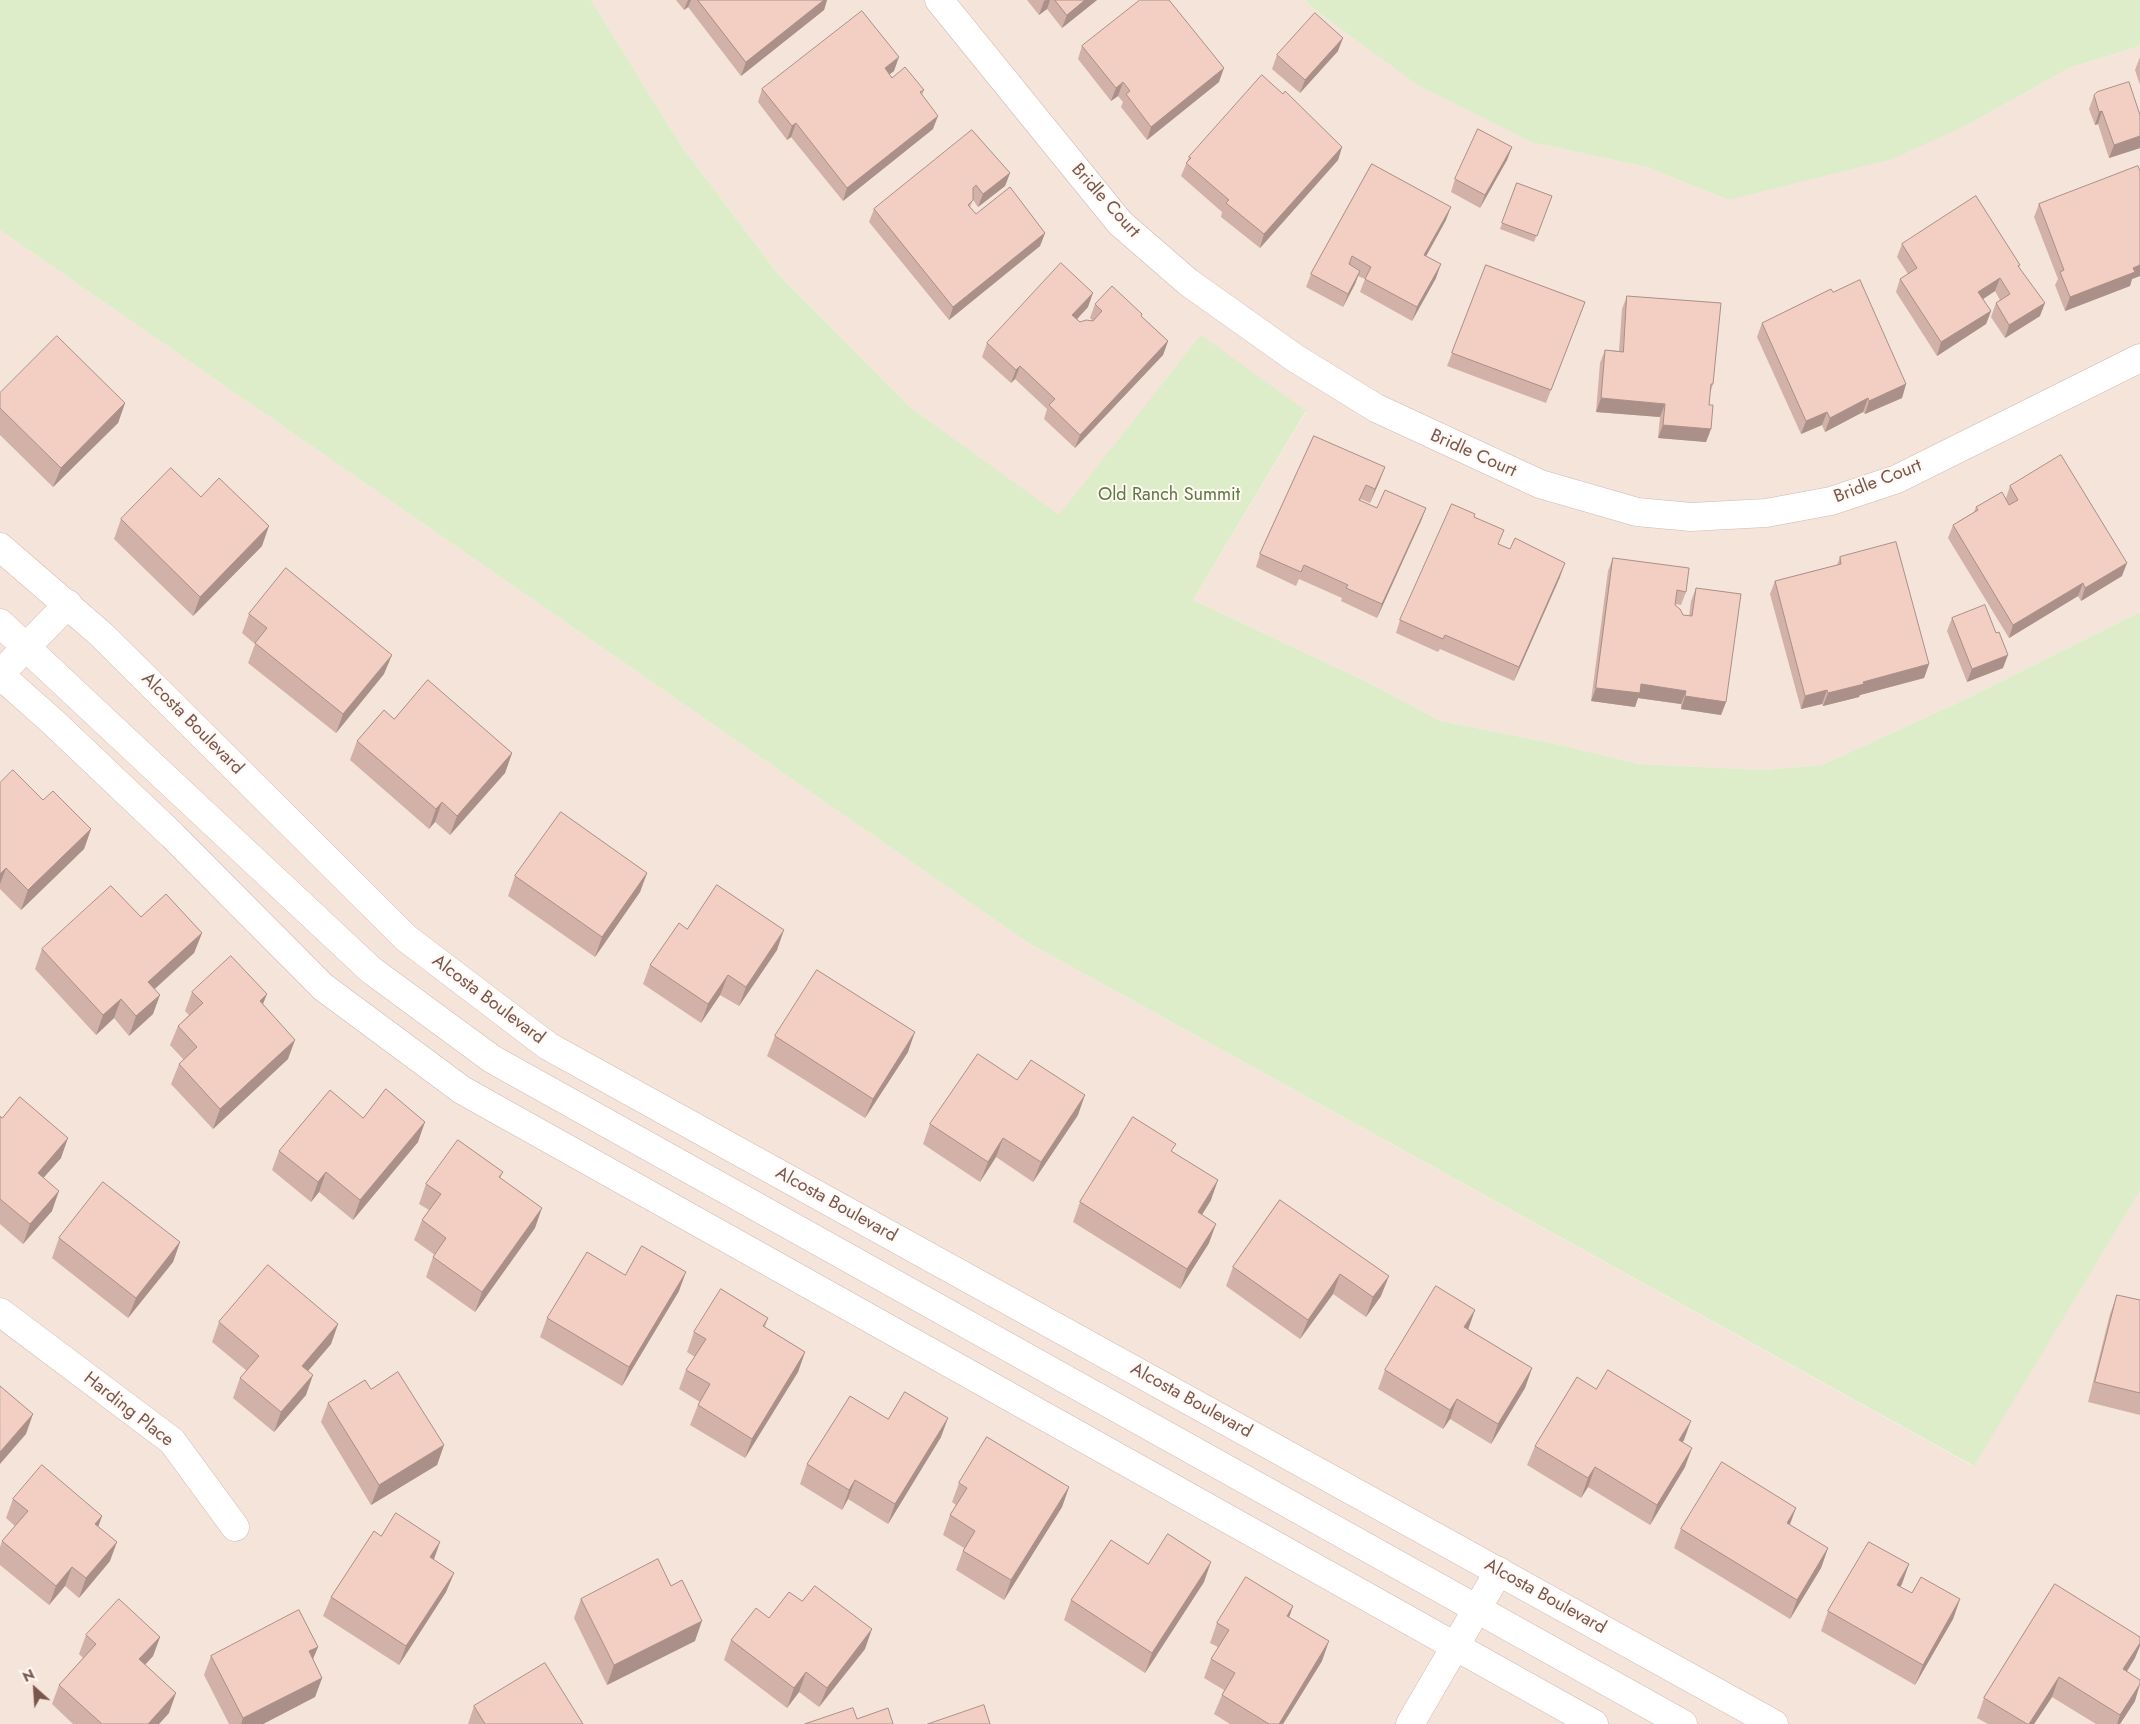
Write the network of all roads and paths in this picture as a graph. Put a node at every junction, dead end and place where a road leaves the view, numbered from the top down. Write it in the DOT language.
graph roads {
  1 [pos="939,0"];
  2 [pos="2140,358"];
  3 [pos="0,547"];
  4 [pos="68,604"];
  5 [pos="0,623"];
  6 [pos="26,647"];
  7 [pos="0,674"];
  8 [pos="0,1312"];
  9 [pos="235,1527"];
  10 [pos="1499,1571"];
  11 [pos="1478,1609"];
  12 [pos="1455,1646"];
  13 [pos="1410,1724"];
  14 [pos="1594,1724"];
  15 [pos="1683,1724"];
  16 [pos="1774,1724"];
  1 -- 2 [label="main road, Bridle Court"];
  3 -- 4 [label="main road, Alcosta Boulevard"];
  4 -- 6 [label="main road"];
  4 -- 10 [label="main road, Alcosta Boulevard"];
  5 -- 6 [label="main road"];
  6 -- 7 [label="main road"];
  6 -- 11 [label="main road"];
  7 -- 12 [label="main road"];
  8 -- 9 [label="main road, Harding Place"];
  10 -- 11 [label="main road"];
  10 -- 16 [label="main road, Alcosta Boulevard"];
  11 -- 12 [label="main road"];
  11 -- 15 [label="main road"];
  12 -- 13 [label="main road"];
  12 -- 14 [label="main road"];
}
